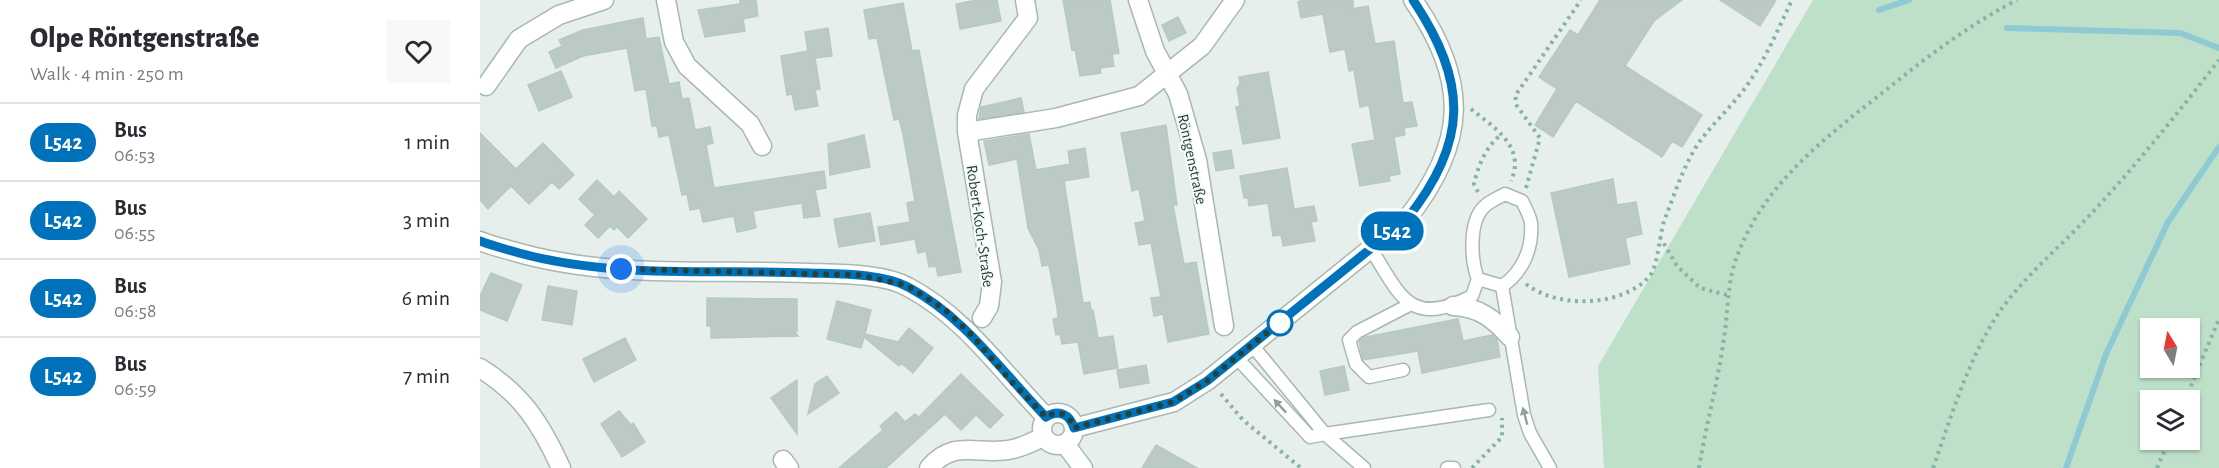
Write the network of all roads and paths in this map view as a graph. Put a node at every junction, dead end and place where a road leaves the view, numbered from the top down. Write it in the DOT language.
graph roads {
  1 [pos="604,0"];
  2 [pos="666,0"];
  3 [pos="1025,0"];
  4 [pos="1138,0"];
  5 [pos="1235,0"];
  6 [pos="1413,0"];
  7 [pos="1581,0"];
  8 [pos="1792,0"];
  9 [pos="2017,0"];
  10 [pos="2219,60"];
  11 [pos="1168,73"];
  12 [pos="482,86"];
  13 [pos="1455,95"];
  14 [pos="967,132"];
  15 [pos="1502,134"];
  16 [pos="762,146"];
  17 [pos="1505,194"];
  18 [pos="1522,201"];
  19 [pos="1488,204"];
  20 [pos="1660,237"];
  21 [pos="481,244"];
  22 [pos="1371,249"];
  23 [pos="1516,276"];
  24 [pos="1478,279"];
  25 [pos="1502,286"];
  26 [pos="1727,295"];
  27 [pos="1409,305"];
  28 [pos="1453,306"];
  29 [pos="982,318"];
  30 [pos="2219,319"];
  31 [pos="1224,326"];
  32 [pos="1510,337"];
  33 [pos="1252,345"];
  34 [pos="1237,358"];
  35 [pos="480,368"];
  36 [pos="1403,370"];
  37 [pos="1207,381"];
  38 [pos="2189,390"];
  39 [pos="1496,409"];
  40 [pos="1046,417"];
  41 [pos="1325,434"];
  42 [pos="1069,436"];
  43 [pos="1044,437"];
  44 [pos="2165,450"];
  45 [pos="561,468"];
  46 [pos="929,468"];
  47 [pos="1083,468"];
  48 [pos="1301,468"];
  49 [pos="1364,468"];
  50 [pos="1447,468"];
  51 [pos="1454,468"];
  52 [pos="1472,468"];
  53 [pos="1550,468"];
  54 [pos="1699,468"];
  55 [pos="1933,468"];
  56 [pos="2157,468"];
  1 -- 12 [label="street"];
  2 -- 16 [label="street"];
  3 -- 14 [label="street, Robert-Koch-Straße"];
  4 -- 11 [label="street, Röntgenstraße"];
  5 -- 11 [label="street"];
  6 -- 13 [label="street"];
  7 -- 18 [label="path"];
  8 -- 20 [label="path"];
  9 -- 26 [label="path"];
  10 -- 55 [label="path"];
  11 -- 14 [label="street"];
  11 -- 31 [label="street, Röntgenstraße"];
  13 -- 15 [label="path"];
  13 -- 22 [label="street"];
  14 -- 29 [label="street, Robert-Koch-Straße"];
  15 -- 17 [label="path"];
  15 -- 19 [label="path"];
  17 -- 18 [label="lane"];
  17 -- 19 [label="lane"];
  18 -- 23 [label="lane"];
  19 -- 24 [label="lane"];
  20 -- 23 [label="path"];
  20 -- 26 [label="path"];
  21 -- 40 [label="street"];
  22 -- 27 [label="lane"];
  22 -- 33 [label="street"];
  23 -- 25 [label="lane"];
  24 -- 25 [label="lane"];
  24 -- 28 [label="lane"];
  25 -- 32 [label="lane"];
  26 -- 54 [label="path"];
  27 -- 28 [label="lane"];
  27 -- 36 [label="lane"];
  28 -- 32 [label="street"];
  30 -- 38 [label="path"];
  53 -- 32 [label="lane, one-way"];
  33 -- 34 [label="street"];
  33 -- 41 [label="lane"];
  34 -- 37 [label="street"];
  41 -- 34 [label="lane, one-way"];
  35 -- 45 [label="street"];
  37 -- 42 [label="street"];
  37 -- 48 [label="path"];
  39 -- 41 [label="lane"];
  39 -- 52 [label="path"];
  40 -- 42 [label="street"];
  40 -- 43 [label="street"];
  41 -- 49 [label="lane"];
  42 -- 43 [label="street"];
  42 -- 47 [label="street"];
  43 -- 46 [label="street"];
  44 -- 56 [label="path"];
  50 -- 51 [label="lane"];
}
